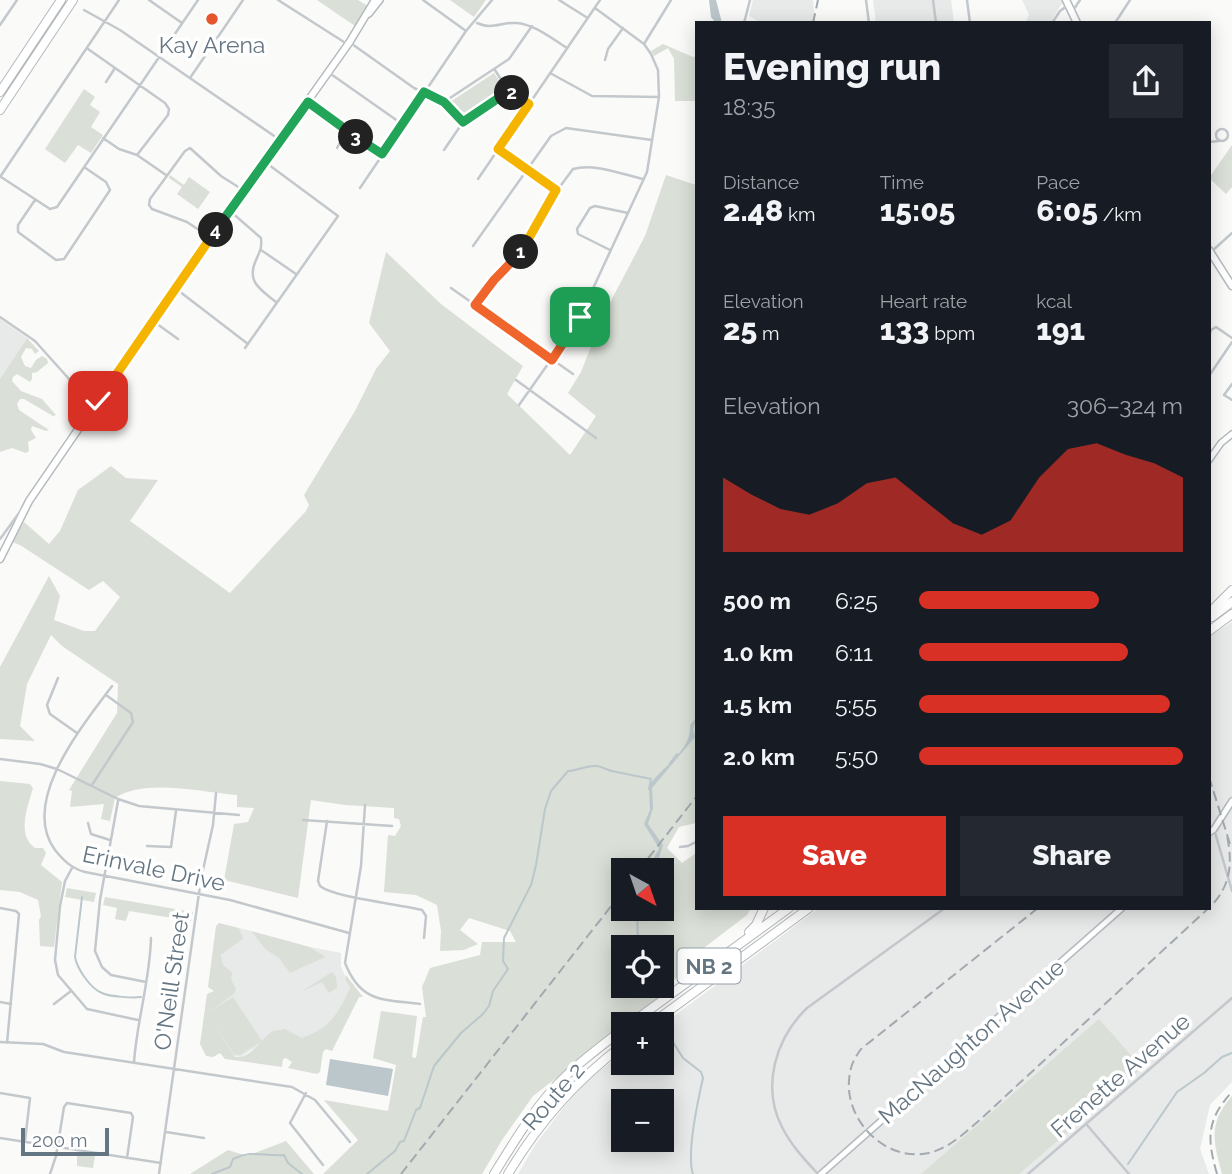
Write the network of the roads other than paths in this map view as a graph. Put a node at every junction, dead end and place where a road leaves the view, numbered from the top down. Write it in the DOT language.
graph roads {
  1 [pos="17,0"];
  2 [pos="61,0"];
  3 [pos="73,0"];
  4 [pos="119,0"];
  5 [pos="149,0"];
  6 [pos="198,0"];
  7 [pos="243,0"];
  8 [pos="278,0"];
  9 [pos="375,0"];
  10 [pos="380,0"];
  11 [pos="423,0"];
  12 [pos="492,0"];
  13 [pos="559,0"];
  14 [pos="600,0"];
  15 [pos="671,0"];
  16 [pos="750,0"];
  17 [pos="866,0"];
  18 [pos="933,0"];
  19 [pos="967,0"];
  20 [pos="1080,0"];
  21 [pos="1130,0"];
  22 [pos="1067,2"];
  23 [pos="595,8"];
  24 [pos="85,10"];
  25 [pos="1072,12"];
  26 [pos="588,18"];
  27 [pos="365,19"];
  28 [pos="105,20"];
  29 [pos="745,21"];
  30 [pos="869,21"];
  31 [pos="936,21"];
  32 [pos="970,21"];
  33 [pos="1053,21"];
  34 [pos="1076,21"];
  35 [pos="1116,21"];
  36 [pos="475,22"];
  37 [pos="182,23"];
  38 [pos="0,25"];
  39 [pos="532,26"];
  40 [pos="623,28"];
  41 [pos="466,31"];
  42 [pos="349,43"];
  43 [pos="644,44"];
  44 [pos="87,48"];
  45 [pos="567,48"];
  46 [pos="159,56"];
  47 [pos="606,60"];
  48 [pos="115,68"];
  49 [pos="495,69"];
  50 [pos="328,72"];
  51 [pos="550,73"];
  52 [pos="190,78"];
  53 [pos="106,82"];
  54 [pos="139,85"];
  55 [pos="509,91"];
  56 [pos="0,92"];
  57 [pos="424,92"];
  58 [pos="659,97"];
  59 [pos="308,102"];
  60 [pos="444,102"];
  61 [pos="529,104"];
  62 [pos="0,110"];
  63 [pos="463,122"];
  64 [pos="402,124"];
  65 [pos="347,130"];
  66 [pos="103,138"];
  67 [pos="281,140"];
  68 [pos="653,140"];
  69 [pos="1219,141"];
  70 [pos="1211,142"];
  71 [pos="337,148"];
  72 [pos="498,149"];
  73 [pos="444,150"];
  74 [pos="382,154"];
  75 [pos="137,155"];
  76 [pos="265,162"];
  77 [pos="84,167"];
  78 [pos="527,169"];
  79 [pos="167,175"];
  80 [pos="0,178"];
  81 [pos="478,179"];
  82 [pos="643,179"];
  83 [pos="360,188"];
  84 [pos="556,190"];
  85 [pos="244,191"];
  86 [pos="35,200"];
  87 [pos="230,211"];
  88 [pos="628,213"];
  89 [pos="1232,233"];
  90 [pos="211,238"];
  91 [pos="473,246"];
  92 [pos="261,250"];
  93 [pos="610,250"];
  94 [pos="1211,253"];
  95 [pos="1211,255"];
  96 [pos="296,274"];
  97 [pos="1232,286"];
  98 [pos="452,288"];
  99 [pos="175,289"];
  100 [pos="276,303"];
  101 [pos="475,305"];
  102 [pos="580,315"];
  103 [pos="0,317"];
  104 [pos="153,321"];
  105 [pos="577,323"];
  106 [pos="1211,330"];
  107 [pos="178,339"];
  108 [pos="1232,340"];
  109 [pos="248,344"];
  110 [pos="245,348"];
  111 [pos="552,360"];
  112 [pos="1211,373"];
  113 [pos="573,374"];
  114 [pos="516,380"];
  115 [pos="1232,384"];
  116 [pos="530,390"];
  117 [pos="1232,400"];
  118 [pos="98,401"];
  119 [pos="520,405"];
  120 [pos="1232,435"];
  121 [pos="596,438"];
  122 [pos="1211,457"];
  123 [pos="29,501"];
  124 [pos="0,539"];
  125 [pos="1,554"];
  126 [pos="1232,590"];
  127 [pos="1232,602"];
  128 [pos="1211,611"];
  129 [pos="1232,616"];
  130 [pos="1211,618"];
  131 [pos="1211,630"];
  132 [pos="58,678"];
  133 [pos="112,686"];
  134 [pos="106,695"];
  135 [pos="77,733"];
  136 [pos="0,759"];
  137 [pos="57,769"];
  138 [pos="91,786"];
  139 [pos="216,793"];
  140 [pos="118,799"];
  141 [pos="1232,801"];
  142 [pos="365,805"];
  143 [pos="176,811"];
  144 [pos="215,813"];
  145 [pos="239,815"];
  146 [pos="303,820"];
  147 [pos="327,821"];
  148 [pos="88,823"];
  149 [pos="364,824"];
  150 [pos="392,826"];
  151 [pos="1212,831"];
  152 [pos="110,840"];
  153 [pos="695,842"];
  154 [pos="147,846"];
  155 [pos="680,847"];
  156 [pos="72,868"];
  157 [pos="104,877"];
  158 [pos="1232,891"];
  159 [pos="199,894"];
  160 [pos="356,897"];
  161 [pos="0,908"];
  162 [pos="763,910"];
  163 [pos="786,910"];
  164 [pos="806,910"];
  165 [pos="942,910"];
  166 [pos="1120,910"];
  167 [pos="349,933"];
  168 [pos="151,938"];
  169 [pos="424,938"];
  170 [pos="719,958"];
  171 [pos="146,982"];
  172 [pos="71,991"];
  173 [pos="1232,998"];
  174 [pos="0,1002"];
  175 [pos="11,1004"];
  176 [pos="54,1004"];
  177 [pos="420,1004"];
  178 [pos="646,1012"];
  179 [pos="667,1012"];
  180 [pos="138,1020"];
  181 [pos="611,1038"];
  182 [pos="0,1042"];
  183 [pos="7,1043"];
  184 [pos="611,1054"];
  185 [pos="134,1062"];
  186 [pos="175,1069"];
  187 [pos="0,1093"];
  188 [pos="306,1093"];
  189 [pos="1087,1125"];
  190 [pos="165,1131"];
  191 [pos="0,1138"];
  192 [pos="204,1138"];
  193 [pos="24,1142"];
  194 [pos="349,1142"];
  195 [pos="58,1147"];
  196 [pos="127,1158"];
  197 [pos="161,1163"];
  198 [pos="323,1165"];
  199 [pos="50,1174"];
  200 [pos="159,1174"];
  201 [pos="494,1174"];
  202 [pos="509,1174"];
  203 [pos="819,1174"];
  204 [pos="1028,1174"];
  205 [pos="1129,1174"];
  1 -- 38 [label="street"];
  2 -- 56 [label="highway"];
  3 -- 62 [label="highway"];
  4 -- 28 [label="street"];
  5 -- 37 [label="street"];
  6 -- 37 [label="street"];
  7 -- 52 [label="street"];
  8 -- 42 [label="street"];
  9 -- 27 [label="main road"];
  10 -- 27 [label="street"];
  11 -- 41 [label="street"];
  12 -- 36 [label="street"];
  13 -- 26 [label="street"];
  14 -- 23 [label="street"];
  15 -- 43 [label="street"];
  16 -- 29 [label="street"];
  17 -- 30 [label="street"];
  18 -- 31 [label="street"];
  19 -- 32 [label="street"];
  20 -- 25 [label="street"];
  21 -- 35 [label="street"];
  22 -- 25 [label="main road"];
  22 -- 33 [label="street"];
  23 -- 26 [label="street"];
  23 -- 40 [label="street"];
  24 -- 28 [label="street"];
  25 -- 34 [label="main road"];
  26 -- 45 [label="street"];
  27 -- 42 [label="main road"];
  28 -- 44 [label="street"];
  28 -- 46 [label="street"];
  36 -- 39 [label="street"];
  36 -- 41 [label="street"];
  37 -- 46 [label="street"];
  39 -- 45 [label="street"];
  39 -- 49 [label="street"];
  40 -- 43 [label="street"];
  40 -- 47 [label="street"];
  41 -- 57 [label="street"];
  42 -- 50 [label="main road"];
  42 -- 57 [label="street"];
  43 -- 58 [label="street"];
  44 -- 48 [label="street"];
  44 -- 80 [label="street"];
  45 -- 51 [label="street"];
  46 -- 52 [label="street"];
  46 -- 54 [label="street"];
  48 -- 53 [label="street"];
  48 -- 54 [label="street"];
  49 -- 55 [label="street"];
  49 -- 60 [label="street"];
  50 -- 59 [label="main road"];
  50 -- 64 [label="street"];
  51 -- 58 [label="street"];
  51 -- 61 [label="street"];
  52 -- 67 [label="street"];
  54 -- 66 [label="street"];
  54 -- 75 [label="street"];
  55 -- 61 [label="street"];
  55 -- 63 [label="street"];
  57 -- 60 [label="street"];
  57 -- 64 [label="street"];
  58 -- 68 [label="street"];
  59 -- 65 [label="street"];
  59 -- 67 [label="main road"];
  60 -- 63 [label="street"];
  61 -- 72 [label="street"];
  63 -- 73 [label="street"];
  64 -- 74 [label="street"];
  65 -- 71 [label="street"];
  65 -- 74 [label="street"];
  66 -- 75 [label="street"];
  66 -- 77 [label="street"];
  67 -- 76 [label="main road"];
  68 -- 78 [label="street"];
  68 -- 82 [label="street"];
  69 -- 70 [label="street"];
  72 -- 78 [label="street"];
  72 -- 81 [label="street"];
  74 -- 83 [label="street"];
  75 -- 79 [label="street"];
  76 -- 85 [label="main road"];
  76 -- 96 [label="street"];
  77 -- 86 [label="street"];
  77 -- 86 [label="street"];
  78 -- 84 [label="street"];
  78 -- 91 [label="street"];
  79 -- 85 [label="street"];
  79 -- 90 [label="street"];
  80 -- 86 [label="street"];
  82 -- 84 [label="street"];
  82 -- 88 [label="street"];
  84 -- 101 [label="street"];
  85 -- 87 [label="main road"];
  87 -- 90 [label="main road"];
  87 -- 92 [label="street"];
  88 -- 93 [label="street"];
  88 -- 93 [label="street"];
  89 -- 94 [label="street"];
  90 -- 99 [label="main road"];
  92 -- 96 [label="street"];
  92 -- 100 [label="street"];
  93 -- 102 [label="street"];
  95 -- 97 [label="main road"];
  96 -- 100 [label="street"];
  98 -- 101 [label="street"];
  99 -- 104 [label="main road"];
  99 -- 109 [label="street"];
  100 -- 109 [label="street"];
  101 -- 111 [label="street"];
  102 -- 105 [label="street"];
  102 -- 105 [label="street"];
  103 -- 118 [label="street"];
  104 -- 107 [label="street"];
  104 -- 118 [label="main road"];
  105 -- 111 [label="street"];
  106 -- 108 [label="street"];
  108 -- 112 [label="street"];
  109 -- 110 [label="street"];
  111 -- 113 [label="street"];
  111 -- 116 [label="street"];
  114 -- 116 [label="street"];
  115 -- 117 [label="street"];
  116 -- 119 [label="street"];
  116 -- 121 [label="street"];
  118 -- 123 [label="main road"];
  120 -- 122 [label="street"];
  123 -- 124 [label="street"];
  123 -- 125 [label="main road"];
  126 -- 128 [label="highway"];
  127 -- 130 [label="highway"];
  129 -- 131 [label="highway"];
  132 -- 135 [label="street"];
  133 -- 134 [label="street, Erinvale Drive"];
  134 -- 135 [label="street, Erinvale Drive"];
  134 -- 138 [label="street"];
  135 -- 137 [label="street, Erinvale Drive"];
  136 -- 137 [label="street"];
  137 -- 138 [label="street"];
  137 -- 156 [label="street, Erinvale Drive"];
  138 -- 140 [label="street"];
  139 -- 144 [label="street, O'Neill Street"];
  140 -- 143 [label="street"];
  140 -- 152 [label="street"];
  141 -- 151 [label="street"];
  142 -- 149 [label="street"];
  143 -- 144 [label="street"];
  143 -- 154 [label="street"];
  144 -- 145 [label="street"];
  144 -- 159 [label="street, O'Neill Street"];
  146 -- 147 [label="street"];
  147 -- 149 [label="street"];
  147 -- 160 [label="street"];
  148 -- 152 [label="street"];
  149 -- 150 [label="street"];
  149 -- 160 [label="street"];
  151 -- 158 [label="street"];
  152 -- 157 [label="street"];
  153 -- 155 [label="street"];
  156 -- 157 [label="street, Erinvale Drive"];
  156 -- 172 [label="street"];
  157 -- 159 [label="street, Erinvale Drive"];
  157 -- 171 [label="street"];
  159 -- 167 [label="street, Erinvale Drive"];
  159 -- 186 [label="street, O'Neill Street"];
  160 -- 167 [label="street"];
  160 -- 169 [label="street"];
  161 -- 175 [label="street"];
  162 -- 170 [label="highway"];
  163 -- 170 [label="highway, NB 2"];
  164 -- 179 [label="highway, NB 2"];
  165 -- 203 [label="street"];
  166 -- 203 [label="street, MacNaughton Avenue"];
  167 -- 177 [label="street"];
  168 -- 171 [label="street"];
  170 -- 178 [label="highway, NB 2"];
  171 -- 180 [label="street"];
  172 -- 176 [label="street"];
  172 -- 180 [label="street"];
  173 -- 189 [label="street, Frenette Avenue"];
  174 -- 175 [label="street"];
  175 -- 183 [label="street"];
  180 -- 185 [label="street"];
  181 -- 201 [label="highway, Route 2"];
  182 -- 183 [label="street"];
  183 -- 185 [label="street"];
  184 -- 202 [label="highway, Route 2"];
  185 -- 186 [label="street"];
  186 -- 188 [label="street"];
  186 -- 190 [label="street, O'Neill Street"];
  187 -- 193 [label="street"];
  188 -- 194 [label="street"];
  188 -- 198 [label="street"];
  189 -- 204 [label="street, Frenette Avenue"];
  189 -- 205 [label="street"];
  190 -- 192 [label="street"];
  190 -- 197 [label="street, O'Neill Street"];
  191 -- 193 [label="street"];
  193 -- 195 [label="street"];
  195 -- 196 [label="street"];
  195 -- 196 [label="street"];
  195 -- 199 [label="street"];
  196 -- 197 [label="street"];
  197 -- 200 [label="street, O'Neill Street"];
}
